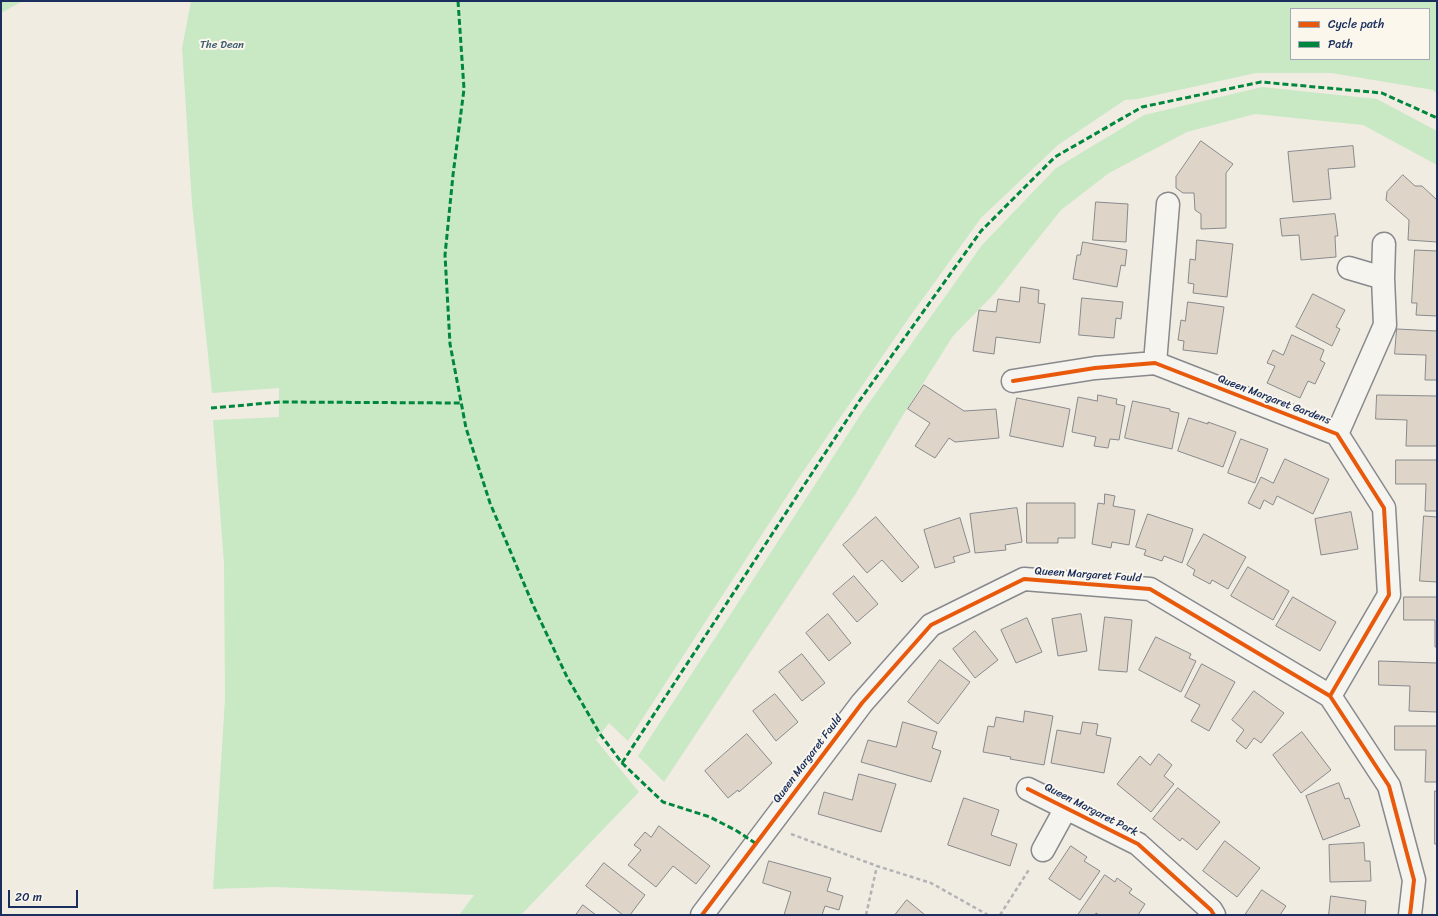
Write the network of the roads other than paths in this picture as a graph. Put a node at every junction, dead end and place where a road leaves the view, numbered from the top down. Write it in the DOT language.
graph roads {
  1 [pos="1168,204"];
  2 [pos="1384,244"];
  3 [pos="1349,268"];
  4 [pos="1383,278"];
  5 [pos="1155,363"];
  6 [pos="1013,380"];
  7 [pos="1337,434"];
  8 [pos="1330,696"];
  9 [pos="1028,789"];
  10 [pos="1066,808"];
  11 [pos="1043,850"];
  12 [pos="702,915"];
  13 [pos="1214,915"];
  14 [pos="1410,915"];
  1 -- 5 [label="street"];
  2 -- 4 [label="street, Queen Margaret Gardens"];
  3 -- 4 [label="street"];
  4 -- 7 [label="street, Queen Margaret Gardens"];
  5 -- 6 [label="street, Queen Margaret Gardens"];
  5 -- 7 [label="street, Queen Margaret Gardens"];
  7 -- 8 [label="street, Queen Margaret Gardens"];
  8 -- 12 [label="street, Queen Margaret Fauld"];
  8 -- 14 [label="street, Queen Margaret Fauld"];
  9 -- 10 [label="street, Queen Margaret Park"];
  10 -- 11 [label="street, Queen Margaret Park"];
  10 -- 13 [label="street, Queen Margaret Park"];
}
